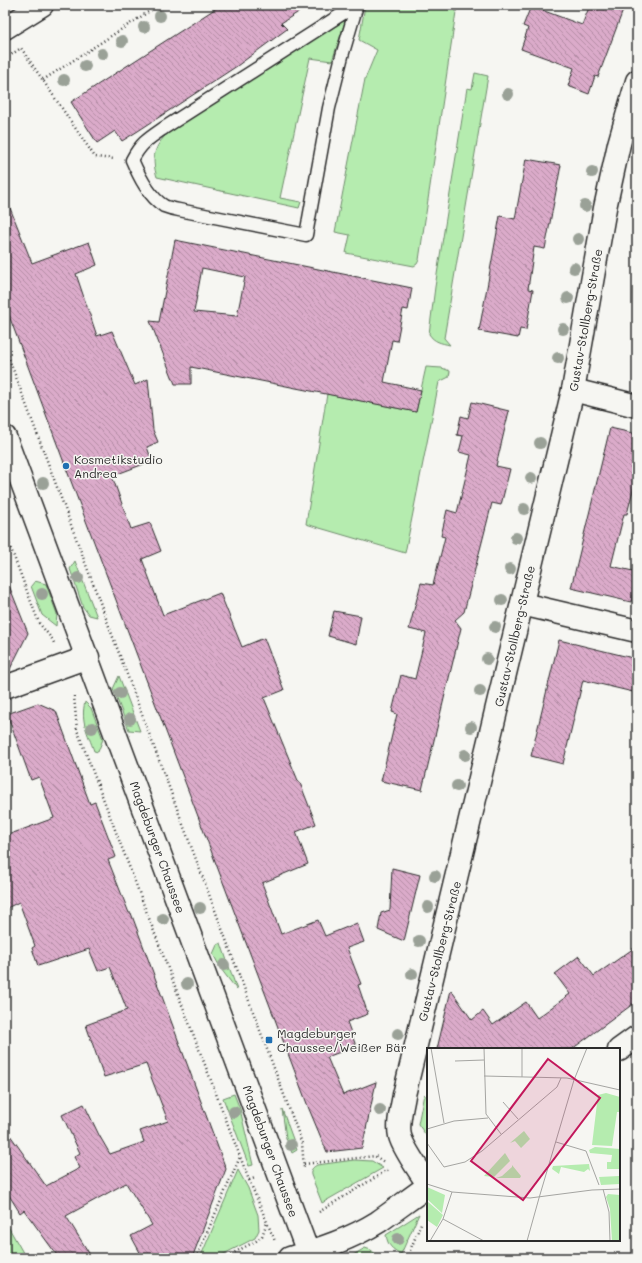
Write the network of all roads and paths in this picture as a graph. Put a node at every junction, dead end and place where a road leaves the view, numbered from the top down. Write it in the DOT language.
graph roads {
  1 [pos="42,5"];
  2 [pos="160,5"];
  3 [pos="357,5"];
  4 [pos="5,28"];
  5 [pos="5,59"];
  6 [pos="43,80"];
  7 [pos="637,81"];
  8 [pos="132,160"];
  9 [pos="5,348"];
  10 [pos="573,390"];
  11 [pos="637,406"];
  12 [pos="5,437"];
  13 [pos="5,533"];
  14 [pos="522,604"];
  15 [pos="637,631"];
  16 [pos="88,657"];
  17 [pos="64,666"];
  18 [pos="5,687"];
  19 [pos="637,1037"];
  20 [pos="620,1049"];
  21 [pos="240,1157"];
  22 [pos="304,1164"];
  23 [pos="278,1170"];
  24 [pos="305,1175"];
  25 [pos="249,1180"];
  26 [pos="427,1183"];
  27 [pos="427,1186"];
  28 [pos="317,1206"];
  29 [pos="424,1216"];
  30 [pos="268,1222"];
  31 [pos="296,1253"];
  32 [pos="196,1258"];
  33 [pos="224,1258"];
  34 [pos="407,1258"];
  1 -- 4 [label="street"];
  2 -- 6 [label="path"];
  3 -- 8 [label="lane"];
  3 -- 8 [label="lane"];
  5 -- 6 [label="path"];
  6 -- 8 [label="path"];
  7 -- 10 [label="street, Gustav-Stollberg-Straße"];
  9 -- 22 [label="path"];
  10 -- 11 [label="street"];
  10 -- 14 [label="street, Gustav-Stollberg-Straße"];
  12 -- 16 [label="street, Magdeburger Chaussee"];
  13 -- 17 [label="path"];
  14 -- 15 [label="street"];
  14 -- 26 [label="street, Gustav-Stollberg-Straße"];
  16 -- 17 [label="street"];
  16 -- 23 [label="street, Magdeburger Chaussee"];
  17 -- 18 [label="street"];
  17 -- 21 [label="path"];
  19 -- 20 [label="street"];
  21 -- 25 [label="path"];
  21 -- 32 [label="path"];
  22 -- 23 [label="path"];
  22 -- 24 [label="path"];
  22 -- 28 [label="path"];
  23 -- 25 [label="path"];
  23 -- 31 [label="street, Magdeburger Chaussee"];
  25 -- 30 [label="path"];
  27 -- 31 [label="street"];
  29 -- 34 [label="path"];
  30 -- 31 [label="path"];
  30 -- 33 [label="path"];
}
